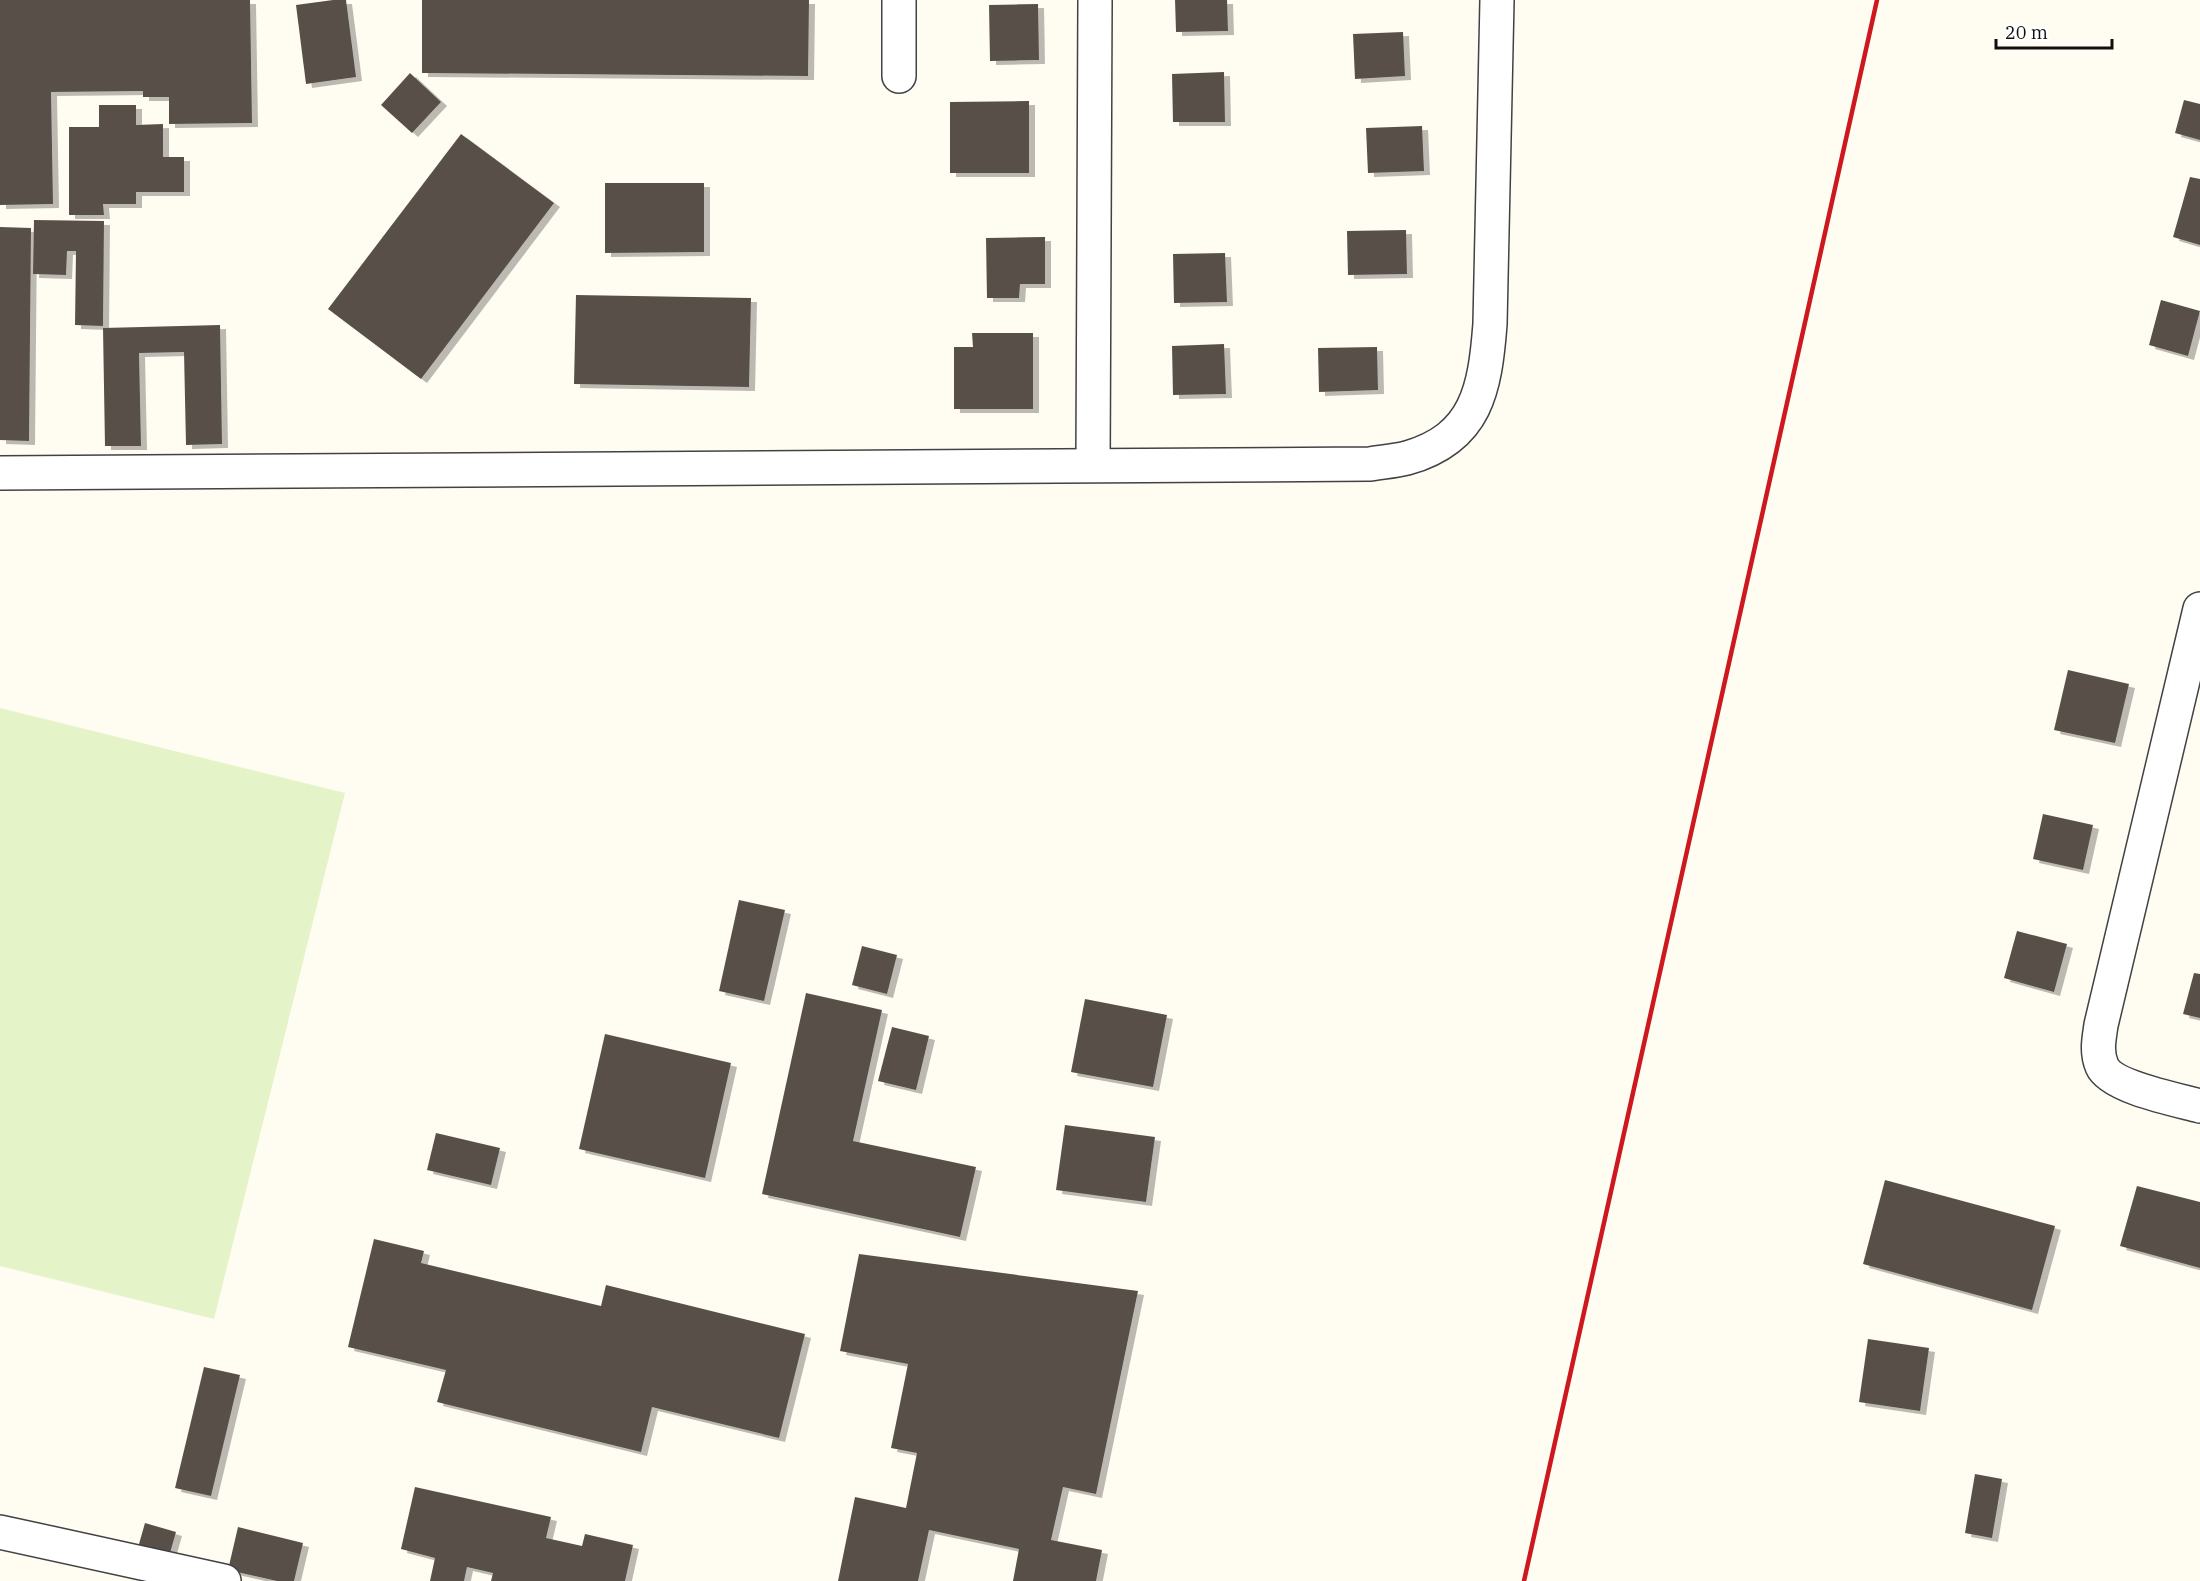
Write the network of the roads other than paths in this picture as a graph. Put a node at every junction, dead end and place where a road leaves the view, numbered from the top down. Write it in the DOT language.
graph roads {
  1 [pos="899,0"];
  2 [pos="1095,0"];
  3 [pos="1497,0"];
  4 [pos="899,76"];
  5 [pos="1093,464"];
  6 [pos="0,473"];
  7 [pos="2200,609"];
  8 [pos="2200,1106"];
  9 [pos="0,1532"];
  10 [pos="224,1581"];
  1 -- 4 [label="street"];
  2 -- 5 [label="street"];
  3 -- 5 [label="street"];
  5 -- 6 [label="street"];
  7 -- 8 [label="street"];
  9 -- 10 [label="street"];
}
